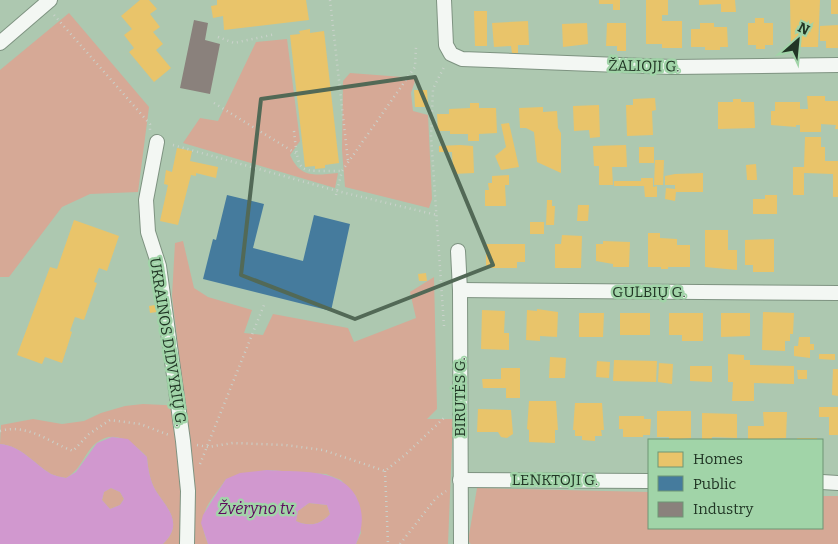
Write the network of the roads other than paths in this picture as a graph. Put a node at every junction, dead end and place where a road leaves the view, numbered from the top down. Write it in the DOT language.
graph roads {
  1 [pos="444,0"];
  2 [pos="48,2"];
  3 [pos="0,43"];
  4 [pos="838,65"];
  5 [pos="156,142"];
  6 [pos="458,250"];
  7 [pos="460,290"];
  8 [pos="838,293"];
  9 [pos="460,480"];
  10 [pos="648,481"];
  11 [pos="823,482"];
  12 [pos="838,483"];
  13 [pos="187,544"];
  14 [pos="461,544"];
  1 -- 4 [label="street, ŽALIOJI G."];
  2 -- 3 [label="street"];
  5 -- 13 [label="street, UKRAINOS DIDVYRIŲ G."];
  6 -- 7 [label="street, BIRUTĖS G."];
  7 -- 8 [label="street, GULBIŲ G."];
  7 -- 9 [label="street, BIRUTĖS G."];
  9 -- 10 [label="street, LENKTOJI G."];
  9 -- 14 [label="street, BIRUTĖS G."];
  11 -- 12 [label="street"];
}
